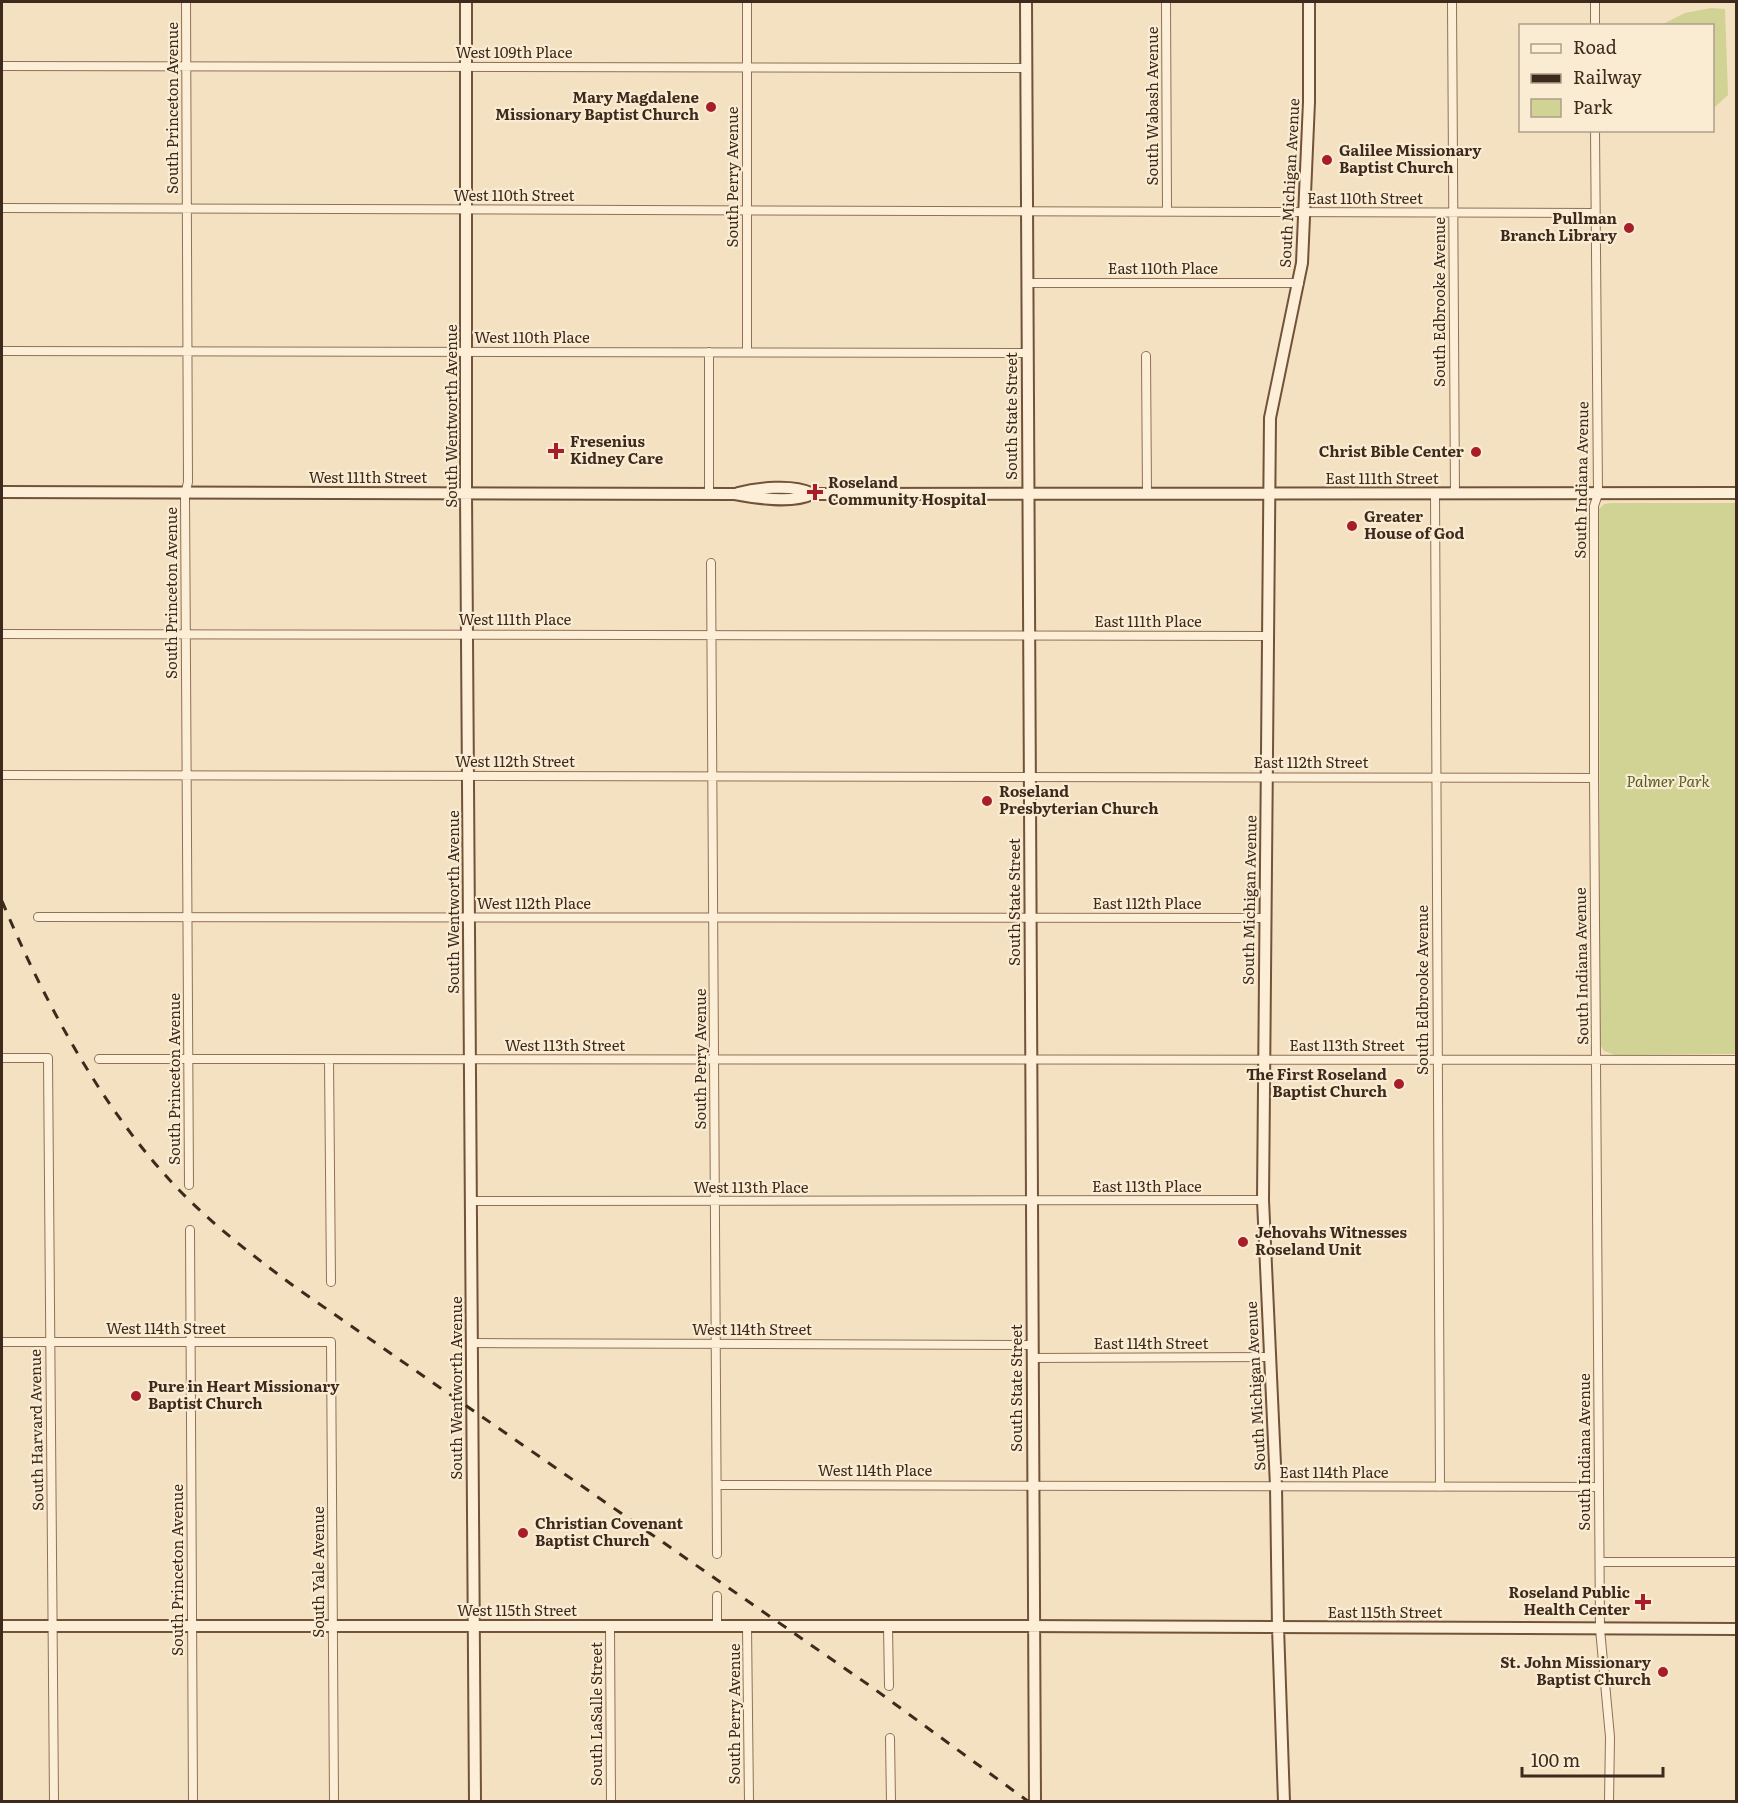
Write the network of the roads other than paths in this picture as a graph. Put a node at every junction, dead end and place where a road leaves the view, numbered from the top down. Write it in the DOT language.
graph roads {
  1 [pos="186,2"];
  2 [pos="466,2"];
  3 [pos="747,2"];
  4 [pos="1026,2"];
  5 [pos="1166,2"];
  6 [pos="1309,2"];
  7 [pos="1452,2"];
  8 [pos="1595,2"];
  9 [pos="1595,24"];
  10 [pos="2,66"];
  11 [pos="187,66"];
  12 [pos="466,67"];
  13 [pos="747,67"];
  14 [pos="1026,68"];
  15 [pos="1595,132"];
  16 [pos="2,208"];
  17 [pos="187,208"];
  18 [pos="466,209"];
  19 [pos="747,210"];
  20 [pos="1026,210"];
  21 [pos="1167,211"];
  22 [pos="1305,212"];
  23 [pos="1453,213"];
  24 [pos="1596,213"];
  25 [pos="1027,283"];
  26 [pos="1299,283"];
  27 [pos="187,350"];
  28 [pos="2,351"];
  29 [pos="466,351"];
  30 [pos="709,352"];
  31 [pos="747,352"];
  32 [pos="1027,353"];
  33 [pos="1146,356"];
  34 [pos="2,492"];
  35 [pos="186,493"];
  36 [pos="466,493"];
  37 [pos="1737,493"];
  38 [pos="709,494"];
  39 [pos="1027,494"];
  40 [pos="1147,494"];
  41 [pos="1269,494"];
  42 [pos="1435,494"];
  43 [pos="1455,494"];
  44 [pos="1598,494"];
  45 [pos="711,563"];
  46 [pos="2,634"];
  47 [pos="186,634"];
  48 [pos="468,634"];
  49 [pos="712,634"];
  50 [pos="1028,635"];
  51 [pos="1268,636"];
  52 [pos="2,775"];
  53 [pos="187,775"];
  54 [pos="469,776"];
  55 [pos="713,776"];
  56 [pos="1029,776"];
  57 [pos="1266,777"];
  58 [pos="1436,777"];
  59 [pos="1594,778"];
  60 [pos="38,917"];
  61 [pos="188,918"];
  62 [pos="470,918"];
  63 [pos="713,918"];
  64 [pos="1030,918"];
  65 [pos="1265,918"];
  66 [pos="2,1058"];
  67 [pos="99,1059"];
  68 [pos="188,1060"];
  69 [pos="329,1060"];
  70 [pos="470,1060"];
  71 [pos="714,1060"];
  72 [pos="1030,1060"];
  73 [pos="1264,1060"];
  74 [pos="1437,1060"];
  75 [pos="1597,1060"];
  76 [pos="1737,1060"];
  77 [pos="189,1185"];
  78 [pos="1263,1200"];
  79 [pos="471,1201"];
  80 [pos="1031,1201"];
  81 [pos="715,1202"];
  82 [pos="190,1230"];
  83 [pos="331,1282"];
  84 [pos="2,1342"];
  85 [pos="50,1342"];
  86 [pos="191,1342"];
  87 [pos="331,1342"];
  88 [pos="472,1343"];
  89 [pos="716,1344"];
  90 [pos="1032,1345"];
  91 [pos="1270,1357"];
  92 [pos="1032,1358"];
  93 [pos="717,1485"];
  94 [pos="1032,1485"];
  95 [pos="1276,1486"];
  96 [pos="1440,1486"];
  97 [pos="1599,1487"];
  98 [pos="717,1554"];
  99 [pos="1600,1562"];
  100 [pos="1737,1562"];
  101 [pos="717,1596"];
  102 [pos="2,1626"];
  103 [pos="53,1626"];
  104 [pos="192,1626"];
  105 [pos="333,1626"];
  106 [pos="474,1626"];
  107 [pos="610,1626"];
  108 [pos="717,1626"];
  109 [pos="747,1626"];
  110 [pos="888,1626"];
  111 [pos="1033,1626"];
  112 [pos="1278,1627"];
  113 [pos="1600,1629"];
  114 [pos="1737,1629"];
  115 [pos="889,1686"];
  116 [pos="890,1738"];
  117 [pos="54,1802"];
  118 [pos="193,1802"];
  119 [pos="334,1802"];
  120 [pos="475,1802"];
  121 [pos="611,1802"];
  122 [pos="749,1802"];
  123 [pos="891,1802"];
  124 [pos="1035,1802"];
  125 [pos="1284,1802"];
  126 [pos="1609,1802"];
  1 -- 11 [label="street, South Princeton Avenue"];
  2 -- 12 [label="street, South Wentworth Avenue"];
  3 -- 13 [label="street, South Perry Avenue"];
  4 -- 14 [label="street, South State Street"];
  5 -- 21 [label="street, South Wabash Avenue"];
  6 -- 22 [label="street, South Michigan Avenue"];
  7 -- 23 [label="street, South Edbrooke Avenue"];
  8 -- 9 [label="street"];
  10 -- 11 [label="street, West 109th Place"];
  11 -- 12 [label="street, West 109th Place"];
  11 -- 17 [label="street, South Princeton Avenue"];
  12 -- 13 [label="street, West 109th Place"];
  12 -- 18 [label="street, South Wentworth Avenue"];
  13 -- 14 [label="street, West 109th Place"];
  13 -- 19 [label="street, South Perry Avenue"];
  14 -- 20 [label="street, South State Street"];
  15 -- 24 [label="street, South Indiana Avenue"];
  16 -- 17 [label="street, West 110th Street"];
  17 -- 18 [label="street, West 110th Street"];
  17 -- 27 [label="street, South Princeton Avenue"];
  18 -- 19 [label="street, West 110th Street"];
  18 -- 29 [label="street, South Wentworth Avenue"];
  19 -- 20 [label="street, West 110th Street"];
  19 -- 31 [label="street, South Perry Avenue"];
  20 -- 21 [label="street, East 110th Street"];
  20 -- 25 [label="street, South State Street"];
  21 -- 22 [label="street, East 110th Street"];
  22 -- 23 [label="street, East 110th Street"];
  22 -- 26 [label="street, South Michigan Avenue"];
  23 -- 24 [label="street, East 110th Street"];
  23 -- 43 [label="street, South Edbrooke Avenue"];
  24 -- 44 [label="street, South Indiana Avenue"];
  25 -- 26 [label="street, East 110th Place"];
  25 -- 32 [label="street, South State Street"];
  26 -- 41 [label="street, South Michigan Avenue"];
  27 -- 28 [label="street, West 110th Place"];
  27 -- 29 [label="street, West 110th Place"];
  27 -- 35 [label="street, South Princeton Avenue"];
  29 -- 30 [label="street, West 110th Place"];
  29 -- 36 [label="street, South Wentworth Avenue"];
  30 -- 31 [label="street, West 110th Place"];
  30 -- 38 [label="street"];
  31 -- 32 [label="street, West 110th Place"];
  32 -- 39 [label="street, South State Street"];
  33 -- 40 [label="street"];
  34 -- 35 [label="street, West 111th Street"];
  35 -- 36 [label="street, West 111th Street"];
  35 -- 47 [label="street, South Princeton Avenue"];
  36 -- 38 [label="street, West 111th Street"];
  36 -- 48 [label="street, South Wentworth Avenue"];
  37 -- 44 [label="street, East 111th Street"];
  38 -- 39 [label="street, West 111th Street"];
  39 -- 40 [label="street, East 111th Street"];
  39 -- 50 [label="street, South State Street"];
  40 -- 41 [label="street, East 111th Street"];
  41 -- 42 [label="street, East 111th Street"];
  41 -- 51 [label="street, South Michigan Avenue"];
  42 -- 43 [label="street, East 111th Street"];
  42 -- 58 [label="street, South Edbrooke Avenue"];
  43 -- 44 [label="street, East 111th Street"];
  44 -- 59 [label="street, South Indiana Avenue"];
  45 -- 49 [label="street, South Perry Avenue"];
  46 -- 47 [label="street, West 111th Place"];
  47 -- 48 [label="street, West 111th Place"];
  47 -- 53 [label="street, South Princeton Avenue"];
  48 -- 49 [label="street, West 111th Place"];
  48 -- 54 [label="street, South Wentworth Avenue"];
  49 -- 50 [label="street, West 111th Place"];
  49 -- 55 [label="street, South Perry Avenue"];
  50 -- 51 [label="street, East 111th Place"];
  50 -- 56 [label="street, South State Street"];
  51 -- 57 [label="street, South Michigan Avenue"];
  52 -- 53 [label="street, West 112th Street"];
  53 -- 54 [label="street, West 112th Street"];
  53 -- 61 [label="street, South Princeton Avenue"];
  54 -- 55 [label="street, West 112th Street"];
  54 -- 62 [label="street, South Wentworth Avenue"];
  55 -- 56 [label="street, West 112th Street"];
  55 -- 63 [label="street, South Perry Avenue"];
  56 -- 57 [label="street, East 112th Street"];
  56 -- 64 [label="street, South State Street"];
  57 -- 58 [label="street, East 112th Street"];
  57 -- 65 [label="street, South Michigan Avenue"];
  58 -- 59 [label="street, East 112th Street"];
  58 -- 74 [label="street, South Edbrooke Avenue"];
  59 -- 75 [label="street, South Indiana Avenue"];
  60 -- 61 [label="street, West 112th Place"];
  61 -- 62 [label="street, West 112th Place"];
  61 -- 68 [label="street, South Princeton Avenue"];
  62 -- 63 [label="street, West 112th Place"];
  62 -- 70 [label="street, South Wentworth Avenue"];
  63 -- 64 [label="street, West 112th Place"];
  63 -- 71 [label="street, South Perry Avenue"];
  64 -- 65 [label="street, East 112th Place"];
  64 -- 72 [label="street, South State Street"];
  65 -- 73 [label="street, South Michigan Avenue"];
  66 -- 85 [label="street, South Harvard Avenue"];
  67 -- 68 [label="street, West 113th Street"];
  68 -- 69 [label="street, West 113th Street"];
  68 -- 77 [label="street, South Princeton Avenue"];
  69 -- 70 [label="street, West 113th Street"];
  69 -- 83 [label="street"];
  70 -- 71 [label="street, West 113th Street"];
  70 -- 79 [label="street, South Wentworth Avenue"];
  71 -- 72 [label="street, West 113th Street"];
  71 -- 81 [label="street, South Perry Avenue"];
  72 -- 73 [label="street, East 113th Street"];
  72 -- 80 [label="street, South State Street"];
  73 -- 74 [label="street, East 113th Street"];
  73 -- 78 [label="street, South Michigan Avenue"];
  74 -- 75 [label="street, East 113th Street"];
  74 -- 96 [label="street, South Edbrooke Avenue"];
  75 -- 76 [label="street, East 113th Street"];
  75 -- 97 [label="street, South Indiana Avenue"];
  78 -- 80 [label="street, East 113th Place"];
  78 -- 91 [label="street, South Michigan Avenue"];
  79 -- 81 [label="street, West 113th Place"];
  79 -- 88 [label="street, South Wentworth Avenue"];
  80 -- 81 [label="street, West 113th Place"];
  80 -- 90 [label="street, South State Street"];
  81 -- 89 [label="street, South Perry Avenue"];
  82 -- 86 [label="street, South Princeton Avenue"];
  84 -- 85 [label="street, West 114th Street"];
  85 -- 86 [label="street, West 114th Street"];
  85 -- 103 [label="street, South Harvard Avenue"];
  86 -- 87 [label="street, West 114th Street"];
  86 -- 104 [label="street, South Princeton Avenue"];
  87 -- 105 [label="street, South Yale Avenue"];
  88 -- 89 [label="street, West 114th Street"];
  88 -- 106 [label="street, South Wentworth Avenue"];
  89 -- 90 [label="street, West 114th Street"];
  89 -- 93 [label="street, South Perry Avenue"];
  90 -- 92 [label="street, South State Street"];
  91 -- 92 [label="street, East 114th Street"];
  91 -- 95 [label="street, South Michigan Avenue"];
  92 -- 94 [label="street, South State Street"];
  93 -- 94 [label="street, West 114th Place"];
  93 -- 98 [label="street, South Perry Avenue"];
  94 -- 95 [label="street, East 114th Place"];
  94 -- 111 [label="street, South State Street"];
  95 -- 96 [label="street, East 114th Place"];
  95 -- 112 [label="street, South Michigan Avenue"];
  96 -- 97 [label="street, East 114th Place"];
  97 -- 99 [label="street, South Indiana Avenue"];
  99 -- 100 [label="street"];
  99 -- 113 [label="street, South Indiana Avenue"];
  101 -- 108 [label="street, South Perry Avenue"];
  102 -- 103 [label="street, West 115th Street"];
  103 -- 104 [label="street, West 115th Street"];
  103 -- 117 [label="street, South Harvard Avenue"];
  104 -- 105 [label="street, West 115th Street"];
  104 -- 118 [label="street, South Princeton Avenue"];
  105 -- 106 [label="street, West 115th Street"];
  105 -- 119 [label="street, South Yale Avenue"];
  106 -- 107 [label="street, West 115th Street"];
  106 -- 120 [label="street, South Wentworth Avenue"];
  107 -- 108 [label="street, West 115th Street"];
  107 -- 121 [label="street, South LaSalle Street"];
  108 -- 109 [label="street, West 115th Street"];
  109 -- 110 [label="street, West 115th Street"];
  109 -- 122 [label="street, South Perry Avenue"];
  110 -- 111 [label="street, West 115th Street"];
  110 -- 115 [label="street"];
  111 -- 112 [label="street, East 115th Street"];
  111 -- 124 [label="street, South State Street"];
  112 -- 113 [label="street, East 115th Street"];
  112 -- 125 [label="street, South Michigan Avenue"];
  113 -- 114 [label="street, East 115th Street"];
  113 -- 126 [label="street, South Indiana Avenue"];
  116 -- 123 [label="street"];
}
